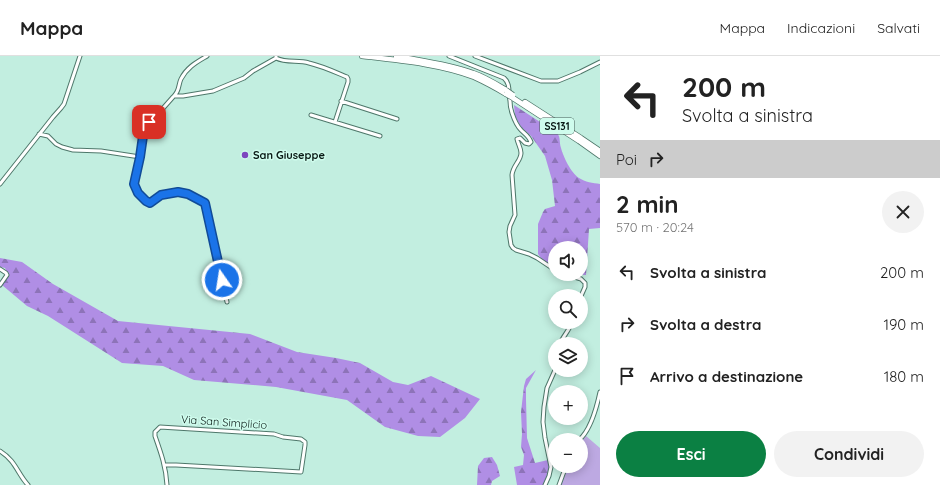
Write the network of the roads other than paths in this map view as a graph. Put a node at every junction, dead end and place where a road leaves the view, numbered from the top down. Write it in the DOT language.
graph roads {
  1 [pos="80,56"];
  2 [pos="207,56"];
  3 [pos="362,56"];
  4 [pos="396,56"];
  5 [pos="449,56"];
  6 [pos="475,56"];
  7 [pos="276,57"];
  8 [pos="453,57"];
  9 [pos="600,62"];
  10 [pos="433,63"];
  11 [pos="437,67"];
  12 [pos="506,92"];
  13 [pos="174,96"];
  14 [pos="513,96"];
  15 [pos="342,101"];
  16 [pos="311,115"];
  17 [pos="397,119"];
  18 [pos="335,122"];
  19 [pos="39,134"];
  20 [pos="380,136"];
  21 [pos="600,151"];
  22 [pos="600,156"];
  23 [pos="140,157"];
  24 [pos="0,184"];
  25 [pos="548,265"];
  26 [pos="0,269"];
  27 [pos="0,285"];
  28 [pos="227,302"];
  29 [pos="552,377"];
  30 [pos="600,392"];
  31 [pos="586,433"];
  32 [pos="0,451"];
  33 [pos="165,465"];
  34 [pos="563,473"];
  35 [pos="28,485"];
  36 [pos="168,485"];
  37 [pos="546,485"];
  38 [pos="559,485"];
  1 -- 19 [label="street"];
  2 -- 13 [label="street"];
  3 -- 11 [label="highway, SS131"];
  4 -- 10 [label="highway, SS131"];
  5 -- 8 [label="street"];
  6 -- 9 [label="street"];
  7 -- 13 [label="street"];
  7 -- 15 [label="street"];
  8 -- 25 [label="street"];
  10 -- 11 [label="highway"];
  10 -- 12 [label="highway, SS131"];
  11 -- 12 [label="highway, SS131"];
  12 -- 14 [label="highway, SS131, bridge"];
  13 -- 23 [label="street"];
  14 -- 21 [label="highway, SS131"];
  14 -- 22 [label="highway, SS131"];
  15 -- 17 [label="street"];
  15 -- 18 [label="street"];
  16 -- 18 [label="street"];
  18 -- 20 [label="street"];
  19 -- 23 [label="street"];
  19 -- 24 [label="street"];
  23 -- 28 [label="street"];
  26 -- 27 [label="street"];
  29 -- 37 [label="street"];
  30 -- 31 [label="street"];
  32 -- 35 [label="street"];
  33 -- 33 [label="street, Via San Simplicio"];
  33 -- 36 [label="street, Via San Simplicio"];
  34 -- 38 [label="street"];
}
